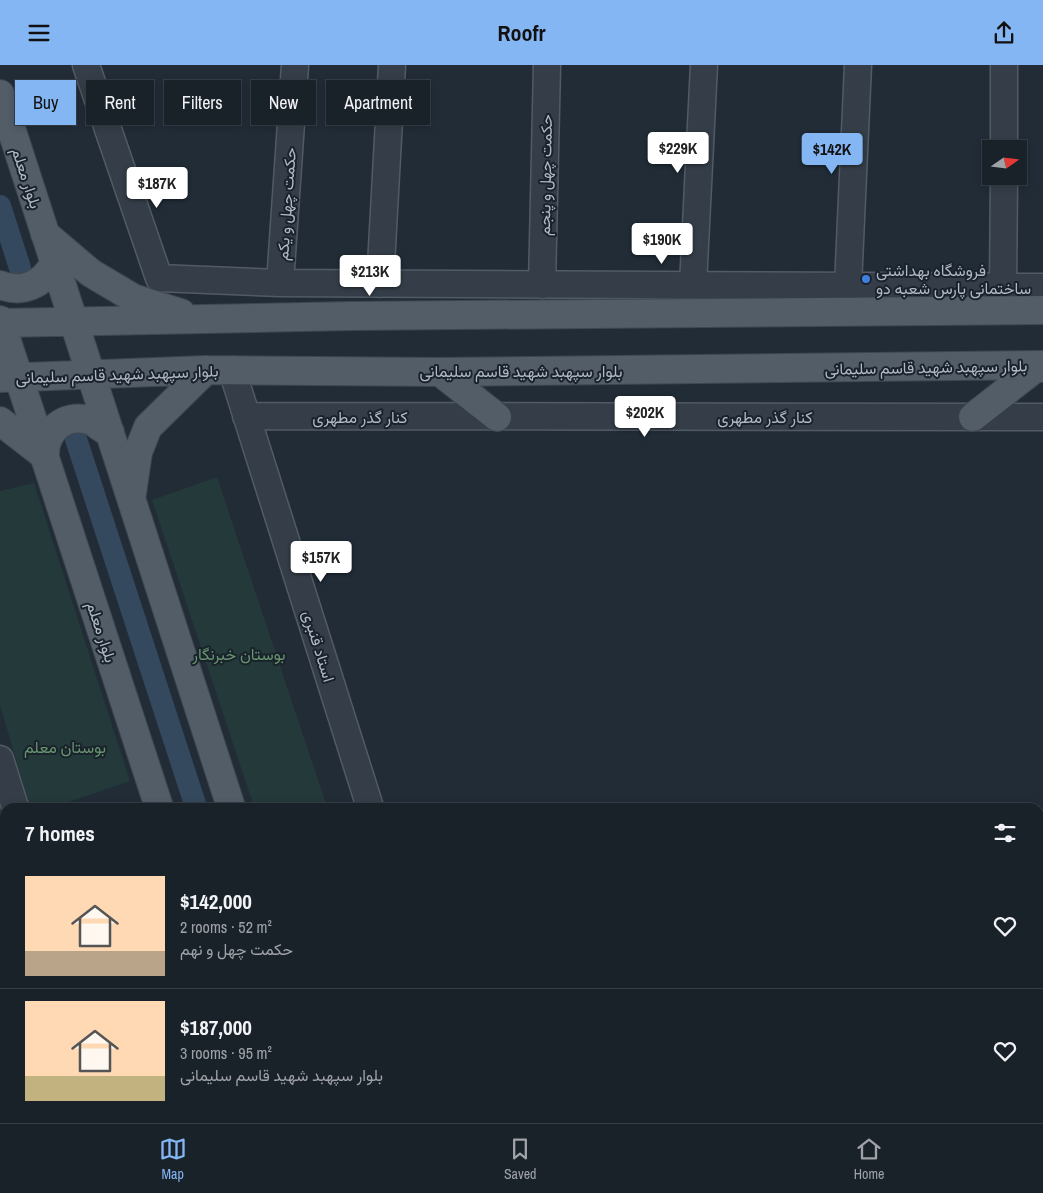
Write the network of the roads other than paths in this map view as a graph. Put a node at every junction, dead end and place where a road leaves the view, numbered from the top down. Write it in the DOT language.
graph roads {
  1 [pos="86,65"];
  2 [pos="295,65"];
  3 [pos="392,65"];
  4 [pos="548,65"];
  5 [pos="704,65"];
  6 [pos="858,65"];
  7 [pos="1004,65"];
  8 [pos="0,94"];
  9 [pos="1004,140"];
  10 [pos="1004,185"];
  11 [pos="44,233"];
  12 [pos="54,264"];
  13 [pos="280,283"];
  14 [pos="347,283"];
  15 [pos="380,284"];
  16 [pos="0,285"];
  17 [pos="542,285"];
  18 [pos="693,285"];
  19 [pos="848,286"];
  20 [pos="1004,287"];
  21 [pos="1043,287"];
  22 [pos="1043,293"];
  23 [pos="1043,310"];
  24 [pos="979,311"];
  25 [pos="351,316"];
  26 [pos="202,320"];
  27 [pos="0,322"];
  28 [pos="74,322"];
  29 [pos="1041,367"];
  30 [pos="219,370"];
  31 [pos="440,372"];
  32 [pos="91,374"];
  33 [pos="10,378"];
  34 [pos="246,416"];
  35 [pos="497,417"];
  36 [pos="973,417"];
  37 [pos="1043,417"];
  38 [pos="0,421"];
  39 [pos="110,432"];
  40 [pos="45,457"];
  41 [pos="132,499"];
  42 [pos="0,759"];
  43 [pos="14,803"];
  44 [pos="158,803"];
  45 [pos="231,803"];
  46 [pos="369,803"];
  1 -- 13 [label="street"];
  2 -- 13 [label="street, حکمت چهل و یکم"];
  3 -- 15 [label="street"];
  4 -- 17 [label="street, حکمت چهل و پنجم"];
  5 -- 18 [label="street"];
  6 -- 19 [label="street"];
  7 -- 9 [label="street"];
  8 -- 11 [label="main road, بلوار معلم"];
  10 -- 20 [label="street"];
  11 -- 12 [label="main road, بلوار معلم"];
  11 -- 26 [label="main road"];
  12 -- 16 [label="main road"];
  12 -- 28 [label="main road, بلوار معلم"];
  13 -- 14 [label="street"];
  14 -- 15 [label="street"];
  14 -- 25 [label="street"];
  15 -- 17 [label="street"];
  17 -- 18 [label="street"];
  18 -- 19 [label="street"];
  19 -- 20 [label="street"];
  20 -- 21 [label="street"];
  22 -- 24 [label="main road"];
  23 -- 24 [label="main road"];
  24 -- 25 [label="main road"];
  25 -- 26 [label="main road"];
  26 -- 28 [label="main road"];
  27 -- 28 [label="main road"];
  27 -- 33 [label="main road, بلوار معلم"];
  28 -- 32 [label="main road, بلوار معلم"];
  29 -- 31 [label="main road, بلوار سپهبد شهید قاسم سلیمانی"];
  29 -- 36 [label="main road"];
  30 -- 31 [label="main road, بلوار سپهبد شهید قاسم سلیمانی"];
  30 -- 32 [label="main road, بلوار سپهبد شهید قاسم سلیمانی"];
  30 -- 34 [label="street, استاد قنبری"];
  30 -- 41 [label="main road"];
  31 -- 35 [label="main road"];
  32 -- 33 [label="main road, بلوار سپهبد شهید قاسم سلیمانی"];
  32 -- 39 [label="main road, بلوار معلم"];
  33 -- 40 [label="main road, بلوار معلم"];
  34 -- 35 [label="street, کنار گذر مطهری"];
  34 -- 46 [label="street, استاد قنبری"];
  35 -- 36 [label="street, کنار گذر مطهری"];
  36 -- 37 [label="street, کنار گذر مطهری"];
  38 -- 40 [label="main road"];
  39 -- 40 [label="main road"];
  39 -- 41 [label="main road, بلوار معلم"];
  40 -- 44 [label="main road, بلوار معلم"];
  41 -- 45 [label="main road"];
  42 -- 43 [label="street"];
}
